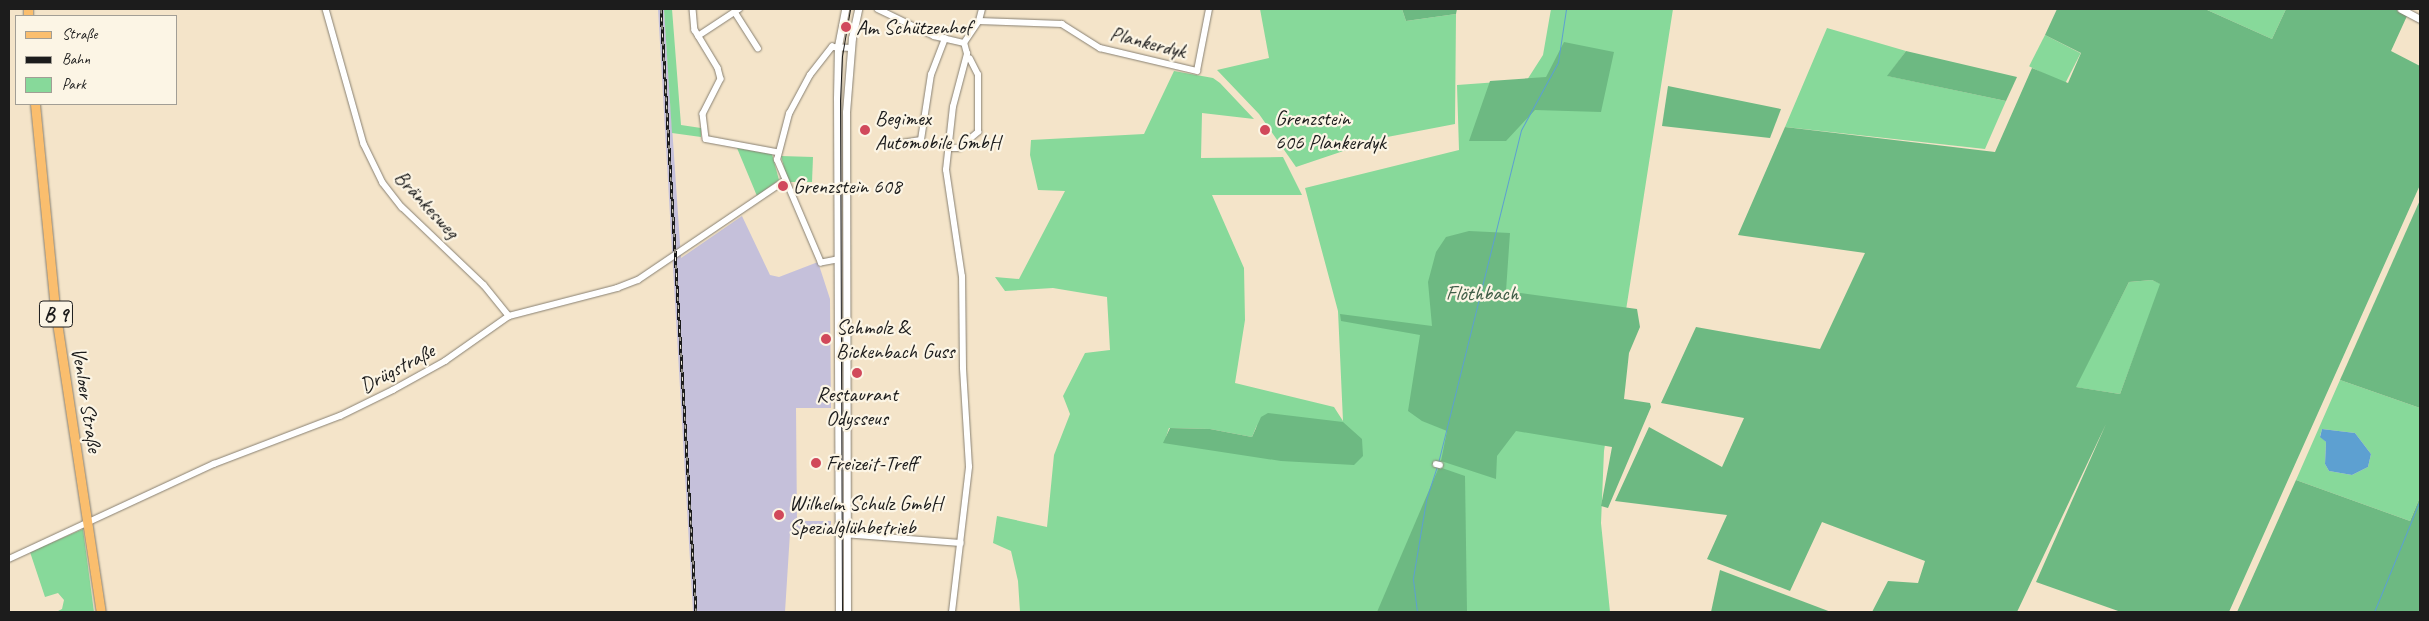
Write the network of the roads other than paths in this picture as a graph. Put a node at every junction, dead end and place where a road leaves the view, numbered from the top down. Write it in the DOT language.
graph roads {
  1 [pos="326,9"];
  2 [pos="693,9"];
  3 [pos="845,9"];
  4 [pos="858,9"];
  5 [pos="878,9"];
  6 [pos="982,9"];
  7 [pos="1209,9"];
  8 [pos="2401,9"];
  9 [pos="737,10"];
  10 [pos="2420,19"];
  11 [pos="979,21"];
  12 [pos="698,36"];
  13 [pos="945,39"];
  14 [pos="964,43"];
  15 [pos="838,46"];
  16 [pos="758,48"];
  17 [pos="851,48"];
  18 [pos="968,57"];
  19 [pos="35,105"];
  20 [pos="895,144"];
  21 [pos="948,148"];
  22 [pos="778,152"];
  23 [pos="784,181"];
  24 [pos="837,260"];
  25 [pos="509,316"];
  26 [pos="89,523"];
  27 [pos="836,534"];
  28 [pos="848,535"];
  29 [pos="961,543"];
  30 [pos="9,559"];
  31 [pos="101,612"];
  32 [pos="839,612"];
  33 [pos="847,612"];
  34 [pos="952,612"];
  1 -- 25 [label="street, Bränkesweg"];
  2 -- 12 [label="street"];
  3 -- 15 [label="street"];
  4 -- 17 [label="street"];
  5 -- 13 [label="street"];
  6 -- 11 [label="street"];
  7 -- 11 [label="street, Plankerdyk"];
  8 -- 10 [label="street"];
  9 -- 12 [label="street"];
  9 -- 16 [label="street"];
  11 -- 14 [label="street"];
  12 -- 22 [label="street"];
  13 -- 14 [label="street"];
  13 -- 20 [label="street"];
  14 -- 18 [label="street"];
  15 -- 17 [label="street"];
  15 -- 22 [label="street"];
  15 -- 24 [label="street"];
  17 -- 28 [label="street"];
  18 -- 21 [label="street"];
  18 -- 21 [label="street"];
  19 -- 26 [label="main road, Venloer Straße / B 9"];
  21 -- 29 [label="street"];
  22 -- 23 [label="street"];
  23 -- 24 [label="street"];
  23 -- 25 [label="street, Drügstraße"];
  24 -- 27 [label="street"];
  25 -- 26 [label="street, Drügstraße"];
  26 -- 30 [label="street, Drügstraße"];
  26 -- 31 [label="main road, Venloer Straße / B 9"];
  27 -- 28 [label="street"];
  27 -- 32 [label="street"];
  28 -- 29 [label="street"];
  28 -- 33 [label="street"];
  29 -- 34 [label="street"];
}
